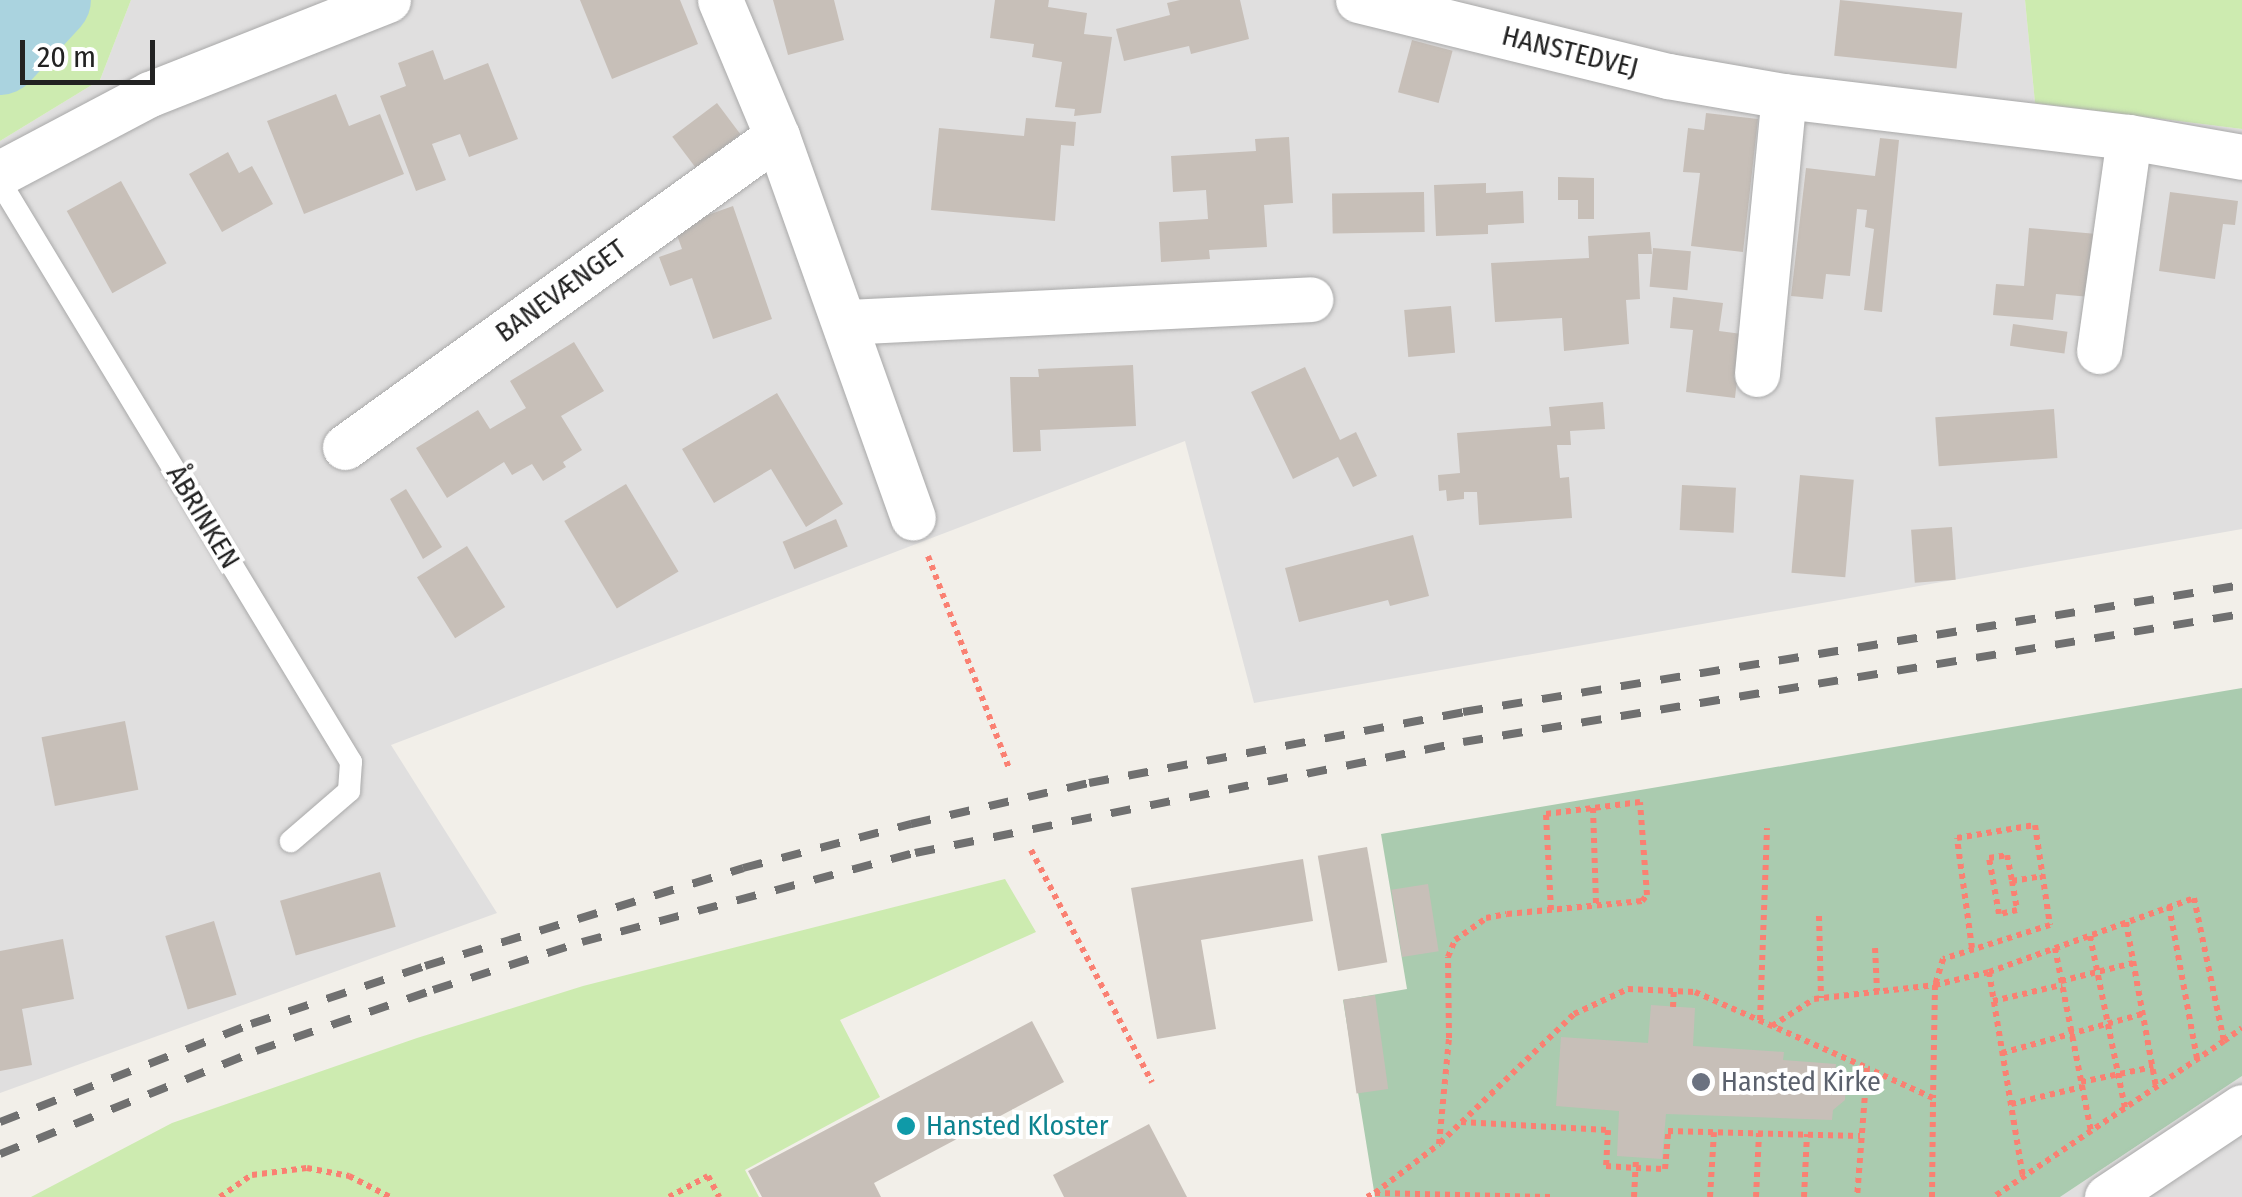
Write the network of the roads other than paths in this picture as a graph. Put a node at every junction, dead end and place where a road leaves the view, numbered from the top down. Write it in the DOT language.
graph roads {
  1 [pos="388,0"];
  2 [pos="720,0"];
  3 [pos="1358,0"];
  4 [pos="1784,96"];
  5 [pos="778,136"];
  6 [pos="2130,137"];
  7 [pos="2242,157"];
  8 [pos="0,173"];
  9 [pos="0,182"];
  10 [pos="1310,299"];
  11 [pos="845,322"];
  12 [pos="2099,350"];
  13 [pos="1757,374"];
  14 [pos="344,447"];
  15 [pos="913,517"];
  16 [pos="291,841"];
  17 [pos="2242,1108"];
  18 [pos="2107,1197"];
  1 -- 8 [label="street"];
  2 -- 5 [label="street"];
  3 -- 4 [label="street, HANSTEDVEJ"];
  4 -- 6 [label="street, HANSTEDVEJ"];
  4 -- 13 [label="street"];
  5 -- 11 [label="street"];
  5 -- 14 [label="street, BANEVÆNGET"];
  6 -- 7 [label="street, HANSTEDVEJ"];
  6 -- 12 [label="street"];
  9 -- 16 [label="lane, ÅBRINKEN"];
  10 -- 11 [label="street"];
  11 -- 15 [label="street"];
  17 -- 18 [label="street"];
}
